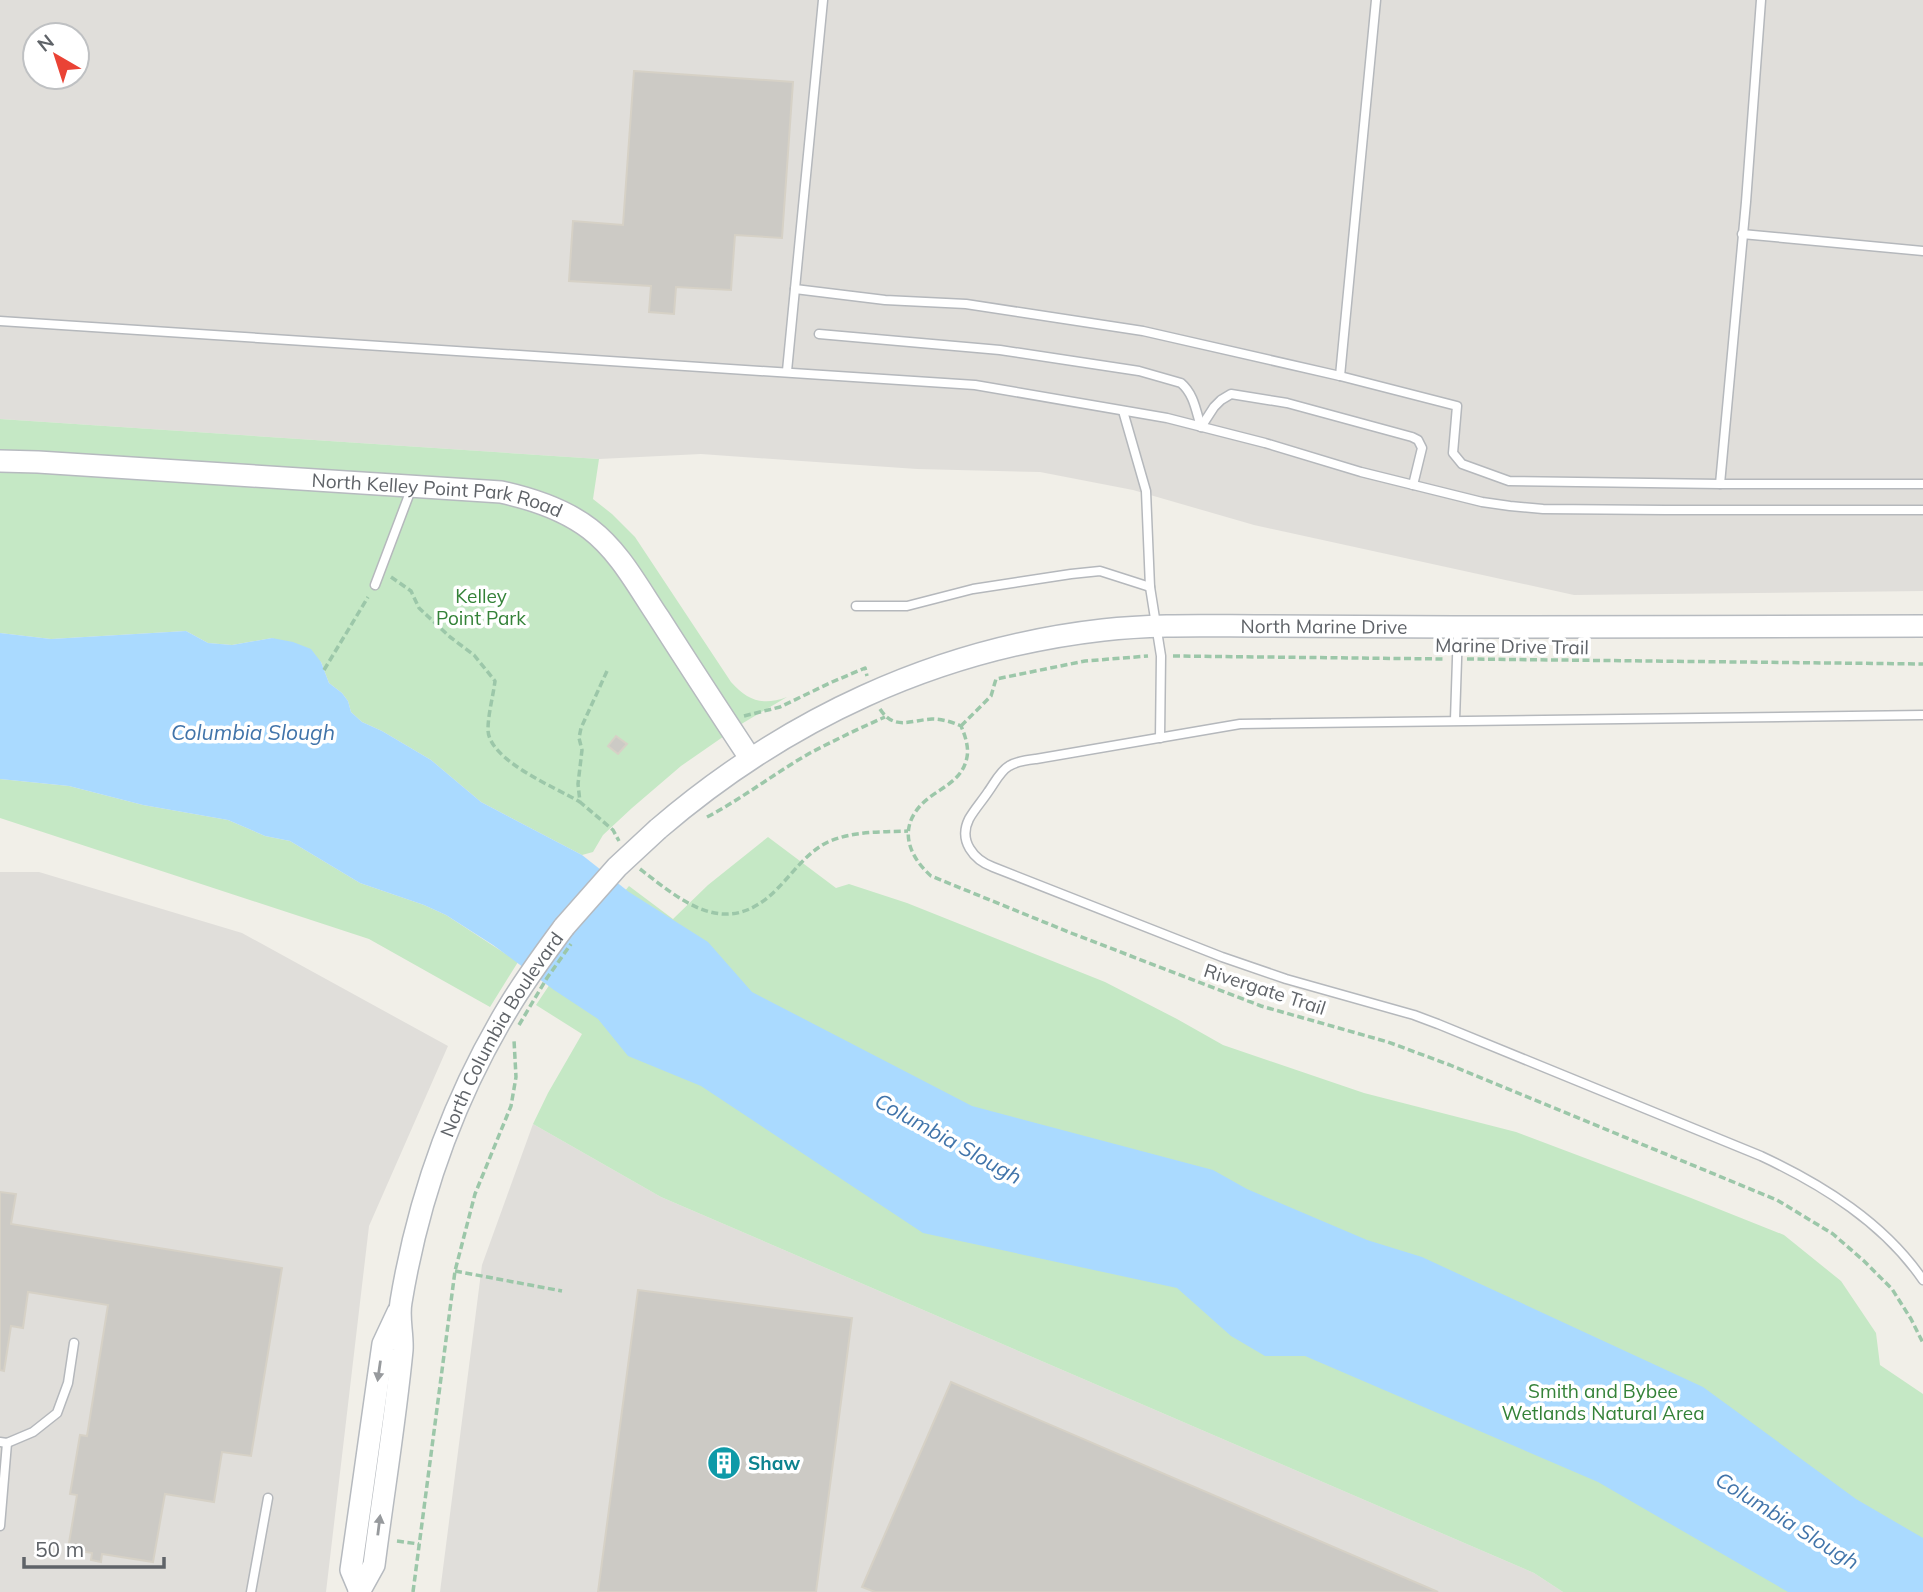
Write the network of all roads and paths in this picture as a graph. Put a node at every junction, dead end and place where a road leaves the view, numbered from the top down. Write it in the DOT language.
graph roads {
  1 [pos="823,0"];
  2 [pos="1376,0"];
  3 [pos="1761,0"];
  4 [pos="1742,234"];
  5 [pos="1923,251"];
  6 [pos="795,289"];
  7 [pos="0,321"];
  8 [pos="819,334"];
  9 [pos="787,371"];
  10 [pos="1340,376"];
  11 [pos="1123,411"];
  12 [pos="1201,427"];
  13 [pos="0,461"];
  14 [pos="1720,484"];
  15 [pos="1413,485"];
  16 [pos="1923,485"];
  17 [pos="412,486"];
  18 [pos="1923,510"];
  19 [pos="381,570"];
  20 [pos="375,585"];
  21 [pos="1150,587"];
  22 [pos="856,606"];
  23 [pos="1156,626"];
  24 [pos="1923,626"];
  25 [pos="1458,627"];
  26 [pos="1161,656"];
  27 [pos="1456,659"];
  28 [pos="1923,664"];
  29 [pos="324,670"];
  30 [pos="607,671"];
  31 [pos="872,691"];
  32 [pos="1923,715"];
  33 [pos="885,717"];
  34 [pos="724,719"];
  35 [pos="1455,720"];
  36 [pos="961,726"];
  37 [pos="1160,738"];
  38 [pos="750,758"];
  39 [pos="580,802"];
  40 [pos="705,817"];
  41 [pos="908,831"];
  42 [pos="623,850"];
  43 [pos="633,863"];
  44 [pos="513,1017"];
  45 [pos="455,1271"];
  46 [pos="1923,1280"];
  47 [pos="562,1290"];
  48 [pos="74,1343"];
  49 [pos="1923,1343"];
  50 [pos="3,1443"];
  51 [pos="268,1498"];
  52 [pos="0,1526"];
  53 [pos="359,1590"];
  54 [pos="251,1592"];
  55 [pos="413,1592"];
  1 -- 6 [label="lane"];
  2 -- 10 [label="lane"];
  3 -- 4 [label="lane"];
  4 -- 5 [label="lane"];
  4 -- 14 [label="lane"];
  6 -- 9 [label="lane"];
  6 -- 10 [label="lane"];
  7 -- 9 [label="lane"];
  8 -- 12 [label="lane"];
  9 -- 11 [label="lane"];
  10 -- 14 [label="lane"];
  11 -- 12 [label="lane"];
  11 -- 21 [label="lane"];
  12 -- 15 [label="lane"];
  12 -- 15 [label="lane"];
  13 -- 17 [label="main road, North Kelley Point Park Road"];
  14 -- 16 [label="lane"];
  15 -- 18 [label="lane"];
  17 -- 19 [label="lane"];
  17 -- 34 [label="main road, North Kelley Point Park Road"];
  19 -- 20 [label="lane"];
  19 -- 39 [label="path"];
  20 -- 29 [label="path"];
  21 -- 22 [label="lane"];
  21 -- 23 [label="lane"];
  23 -- 25 [label="main road, North Marine Drive"];
  23 -- 26 [label="lane"];
  23 -- 31 [label="main road, North Marine Drive"];
  24 -- 25 [label="main road, North Marine Drive"];
  25 -- 27 [label="lane"];
  26 -- 27 [label="path, Marine Drive Trail"];
  26 -- 36 [label="path, Marine Drive Trail"];
  26 -- 37 [label="lane"];
  27 -- 28 [label="path, Marine Drive Trail"];
  27 -- 35 [label="lane"];
  30 -- 39 [label="path"];
  31 -- 33 [label="path"];
  31 -- 34 [label="path"];
  31 -- 38 [label="main road, North Marine Drive"];
  32 -- 35 [label="lane"];
  33 -- 36 [label="path"];
  33 -- 40 [label="path"];
  34 -- 38 [label="main road, North Kelley Point Park Road"];
  35 -- 37 [label="lane"];
  36 -- 41 [label="path"];
  37 -- 46 [label="lane"];
  38 -- 44 [label="main road, North Columbia Boulevard, bridge"];
  39 -- 42 [label="path"];
  41 -- 43 [label="path"];
  41 -- 49 [label="path, Rivergate Trail"];
  44 -- 45 [label="path"];
  44 -- 53 [label="main road, North Columbia Boulevard"];
  45 -- 47 [label="path"];
  45 -- 55 [label="path"];
  48 -- 50 [label="lane"];
  50 -- 52 [label="lane"];
  51 -- 54 [label="lane"];
}
